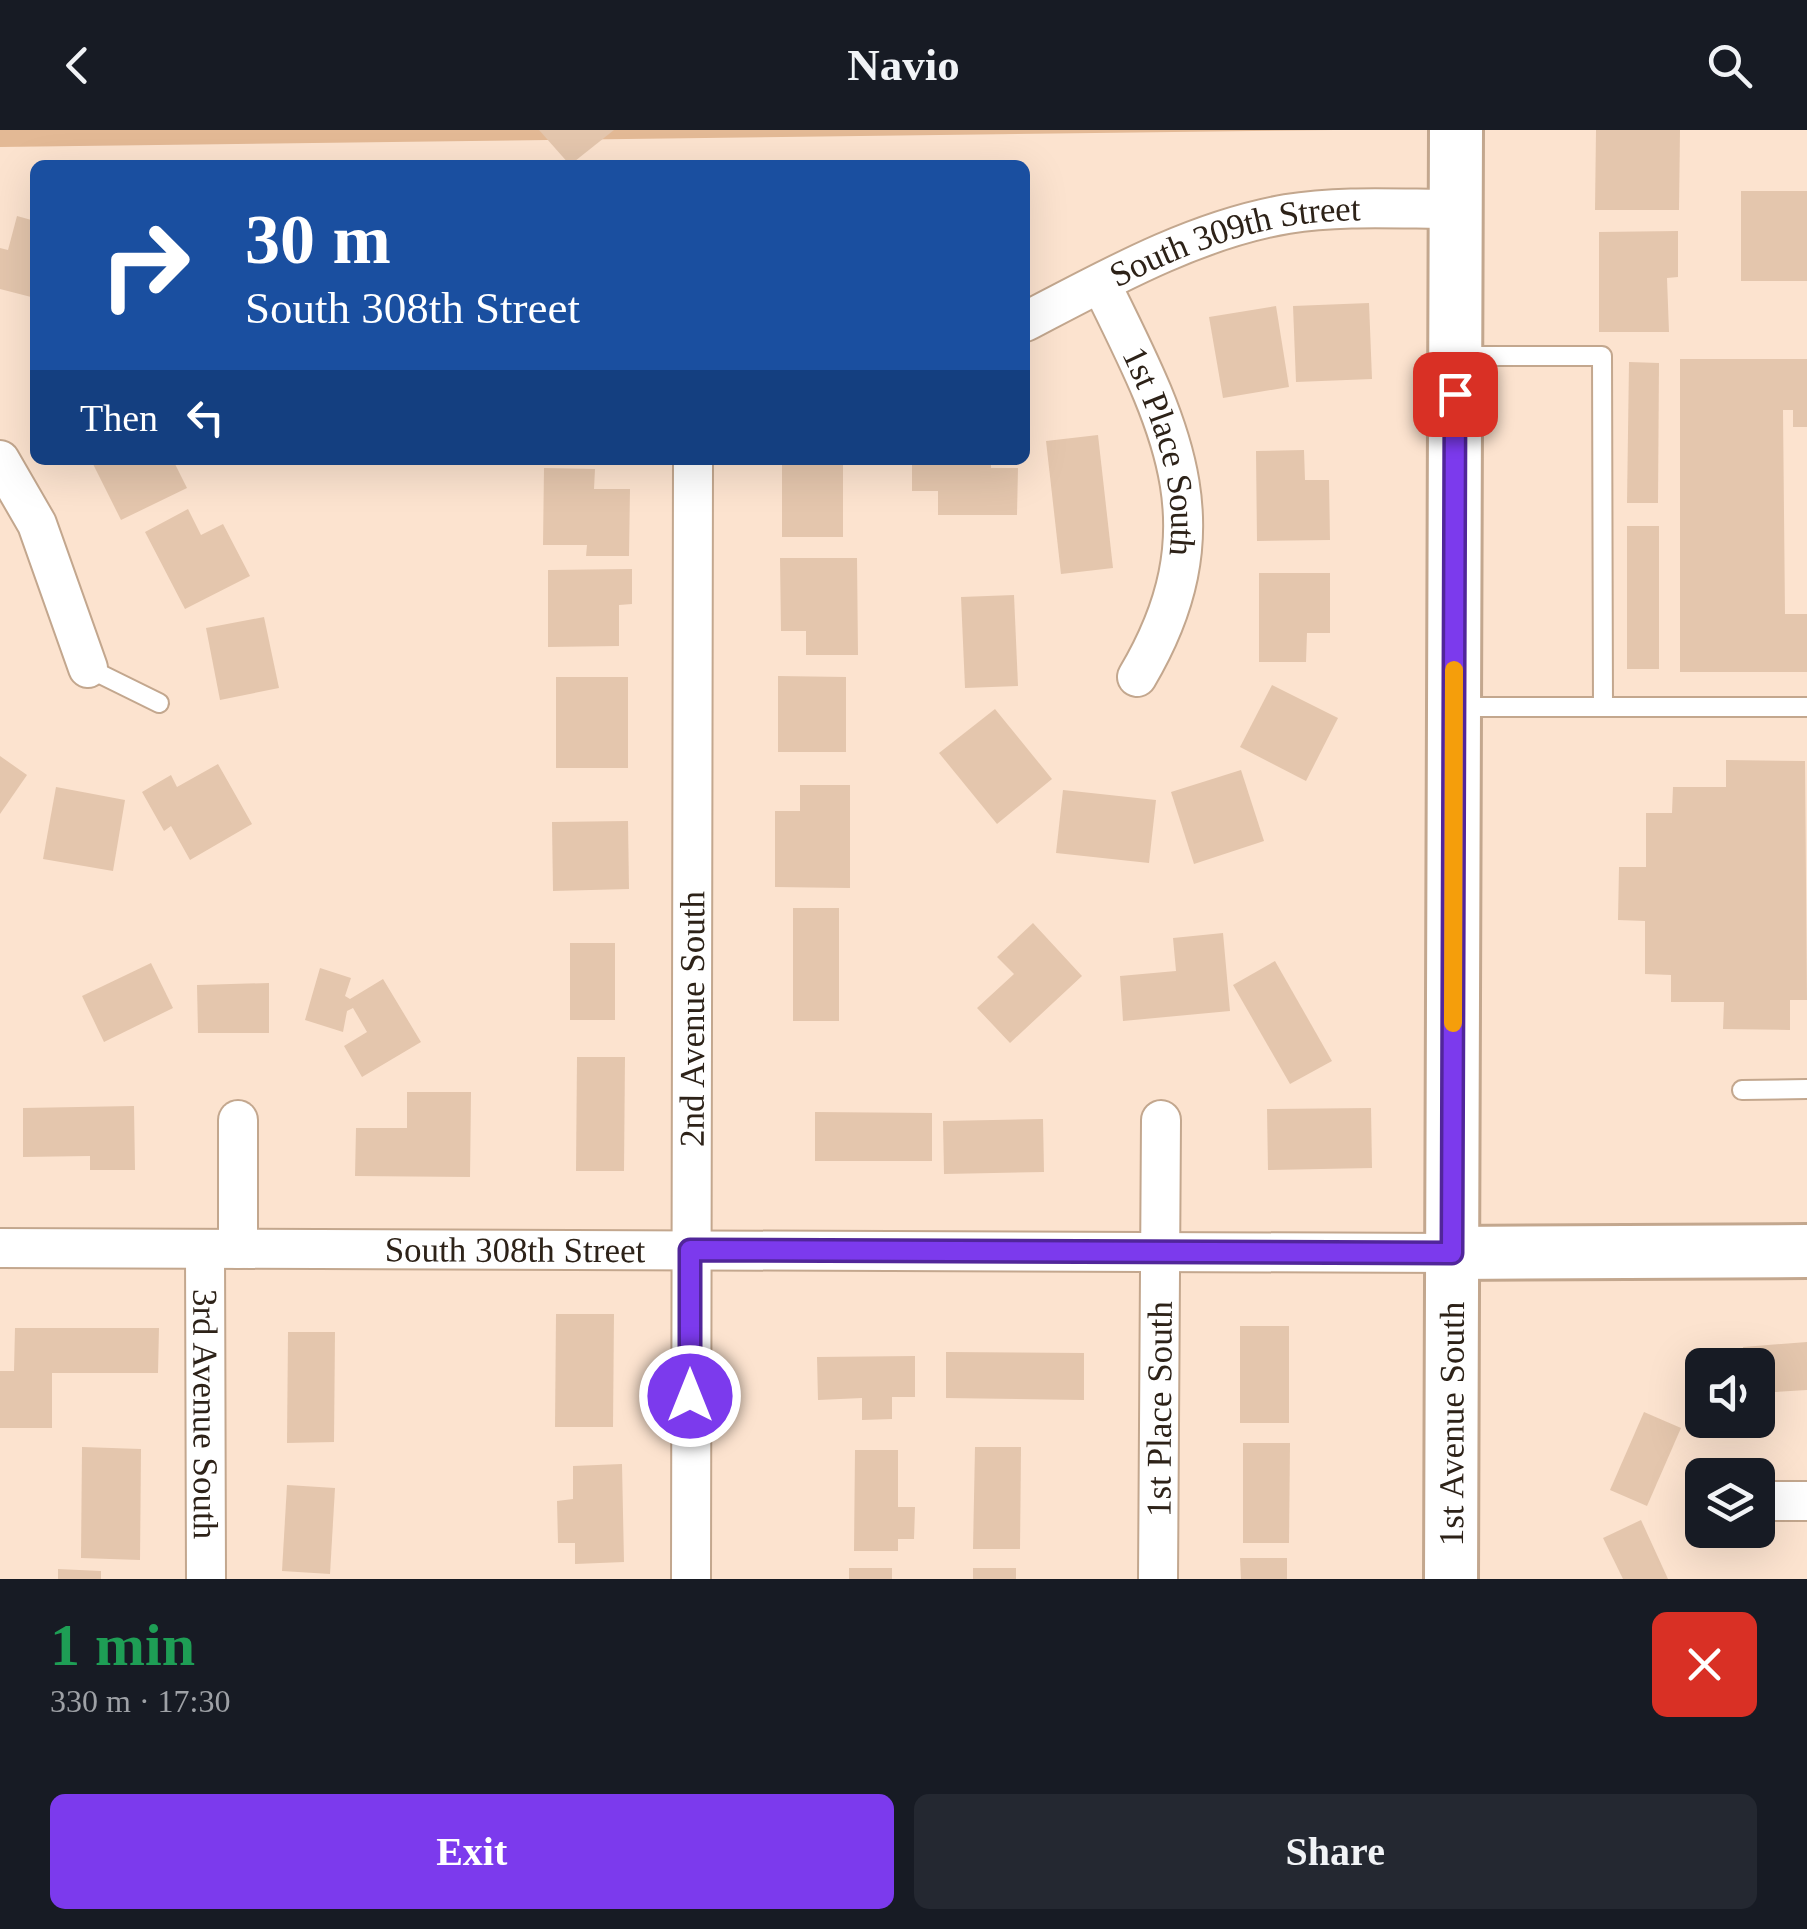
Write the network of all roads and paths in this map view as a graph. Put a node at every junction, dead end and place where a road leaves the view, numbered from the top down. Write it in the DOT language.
graph roads {
  1 [pos="1456,130"];
  2 [pos="1456,209"];
  3 [pos="1101,284"];
  4 [pos="1030,320"];
  5 [pos="1455,356"];
  6 [pos="0,460"];
  7 [pos="693,465"];
  8 [pos="88,668"];
  9 [pos="1137,677"];
  10 [pos="159,703"];
  11 [pos="1807,706"];
  12 [pos="1454,707"];
  13 [pos="1603,707"];
  14 [pos="1807,1089"];
  15 [pos="1742,1090"];
  16 [pos="238,1120"];
  17 [pos="1161,1120"];
  18 [pos="0,1248"];
  19 [pos="221,1248"];
  20 [pos="690,1250"];
  21 [pos="1807,1251"];
  22 [pos="1158,1253"];
  23 [pos="1452,1253"];
  24 [pos="206,1579"];
  25 [pos="690,1579"];
  26 [pos="1158,1579"];
  27 [pos="1451,1579"];
  1 -- 2 [label="main road, 1st Avenue South"];
  2 -- 3 [label="street, South 309th Street"];
  2 -- 5 [label="main road, 1st Avenue South"];
  3 -- 4 [label="street, South 309th Street"];
  3 -- 9 [label="street, 1st Place South"];
  5 -- 12 [label="main road, 1st Avenue South"];
  5 -- 13 [label="lane"];
  6 -- 8 [label="street"];
  7 -- 20 [label="street, 2nd Avenue South"];
  8 -- 10 [label="lane"];
  11 -- 13 [label="lane"];
  12 -- 13 [label="lane"];
  12 -- 23 [label="main road, 1st Avenue South"];
  14 -- 15 [label="lane"];
  16 -- 19 [label="street, 3rd Avenue South"];
  17 -- 22 [label="street, 1st Place South"];
  18 -- 19 [label="street, South 308th Street"];
  19 -- 20 [label="street, South 308th Street"];
  19 -- 24 [label="street, 3rd Avenue South"];
  20 -- 22 [label="street, South 308th Street"];
  20 -- 25 [label="street, 2nd Avenue South"];
  21 -- 23 [label="main road"];
  22 -- 23 [label="street, South 308th Street"];
  22 -- 26 [label="street, 1st Place South"];
  23 -- 27 [label="main road, 1st Avenue South"];
}
